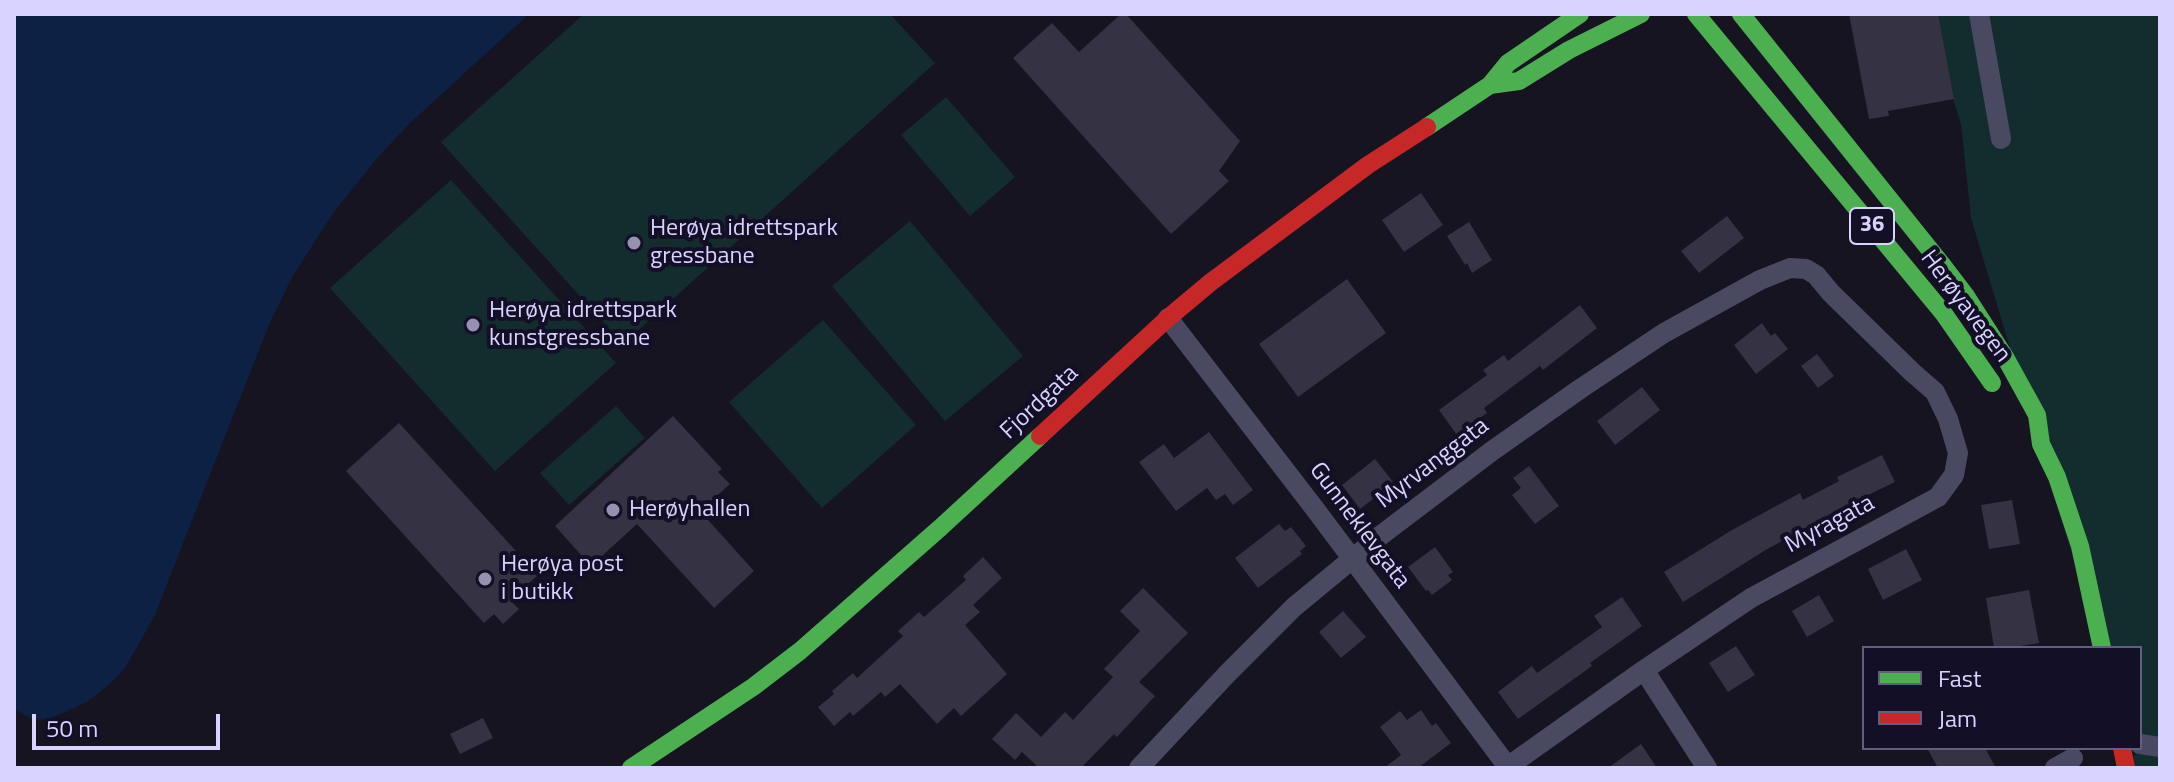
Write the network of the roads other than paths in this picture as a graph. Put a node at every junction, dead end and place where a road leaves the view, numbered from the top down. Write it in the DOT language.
graph roads {
  1 [pos="1580,14"];
  2 [pos="1641,14"];
  3 [pos="1696,14"];
  4 [pos="1741,14"];
  5 [pos="1979,14"];
  6 [pos="1490,85"];
  7 [pos="2001,139"];
  8 [pos="1806,269"];
  9 [pos="1168,318"];
  10 [pos="2002,399"];
  11 [pos="2018,425"];
  12 [pos="2041,444"];
  13 [pos="1351,558"];
  14 [pos="2102,646"];
  15 [pos="1644,670"];
  16 [pos="1507,767"];
  17 [pos="631,768"];
  18 [pos="1139,768"];
  19 [pos="1707,768"];
  1 -- 6 [label="main road, Fjordgata"];
  2 -- 6 [label="main road, Fjordgata"];
  3 -- 10 [label="main road, Herøyavegen / 36"];
  4 -- 12 [label="main road, Herøyavegen / 36"];
  5 -- 7 [label="street"];
  6 -- 9 [label="main road, Fjordgata"];
  8 -- 13 [label="street, Myrvanggata"];
  8 -- 15 [label="street, Myragata"];
  9 -- 13 [label="street, Gunneklevgata"];
  9 -- 17 [label="main road, Fjordgata"];
  11 -- 12 [label="main road, Herøyavegen / 36"];
  12 -- 14 [label="main road, Herøyavegen / 36"];
  13 -- 16 [label="street, Gunneklevgata"];
  13 -- 18 [label="street, Myrvanggata"];
  15 -- 16 [label="street, Myragata"];
  15 -- 19 [label="street"];
}
